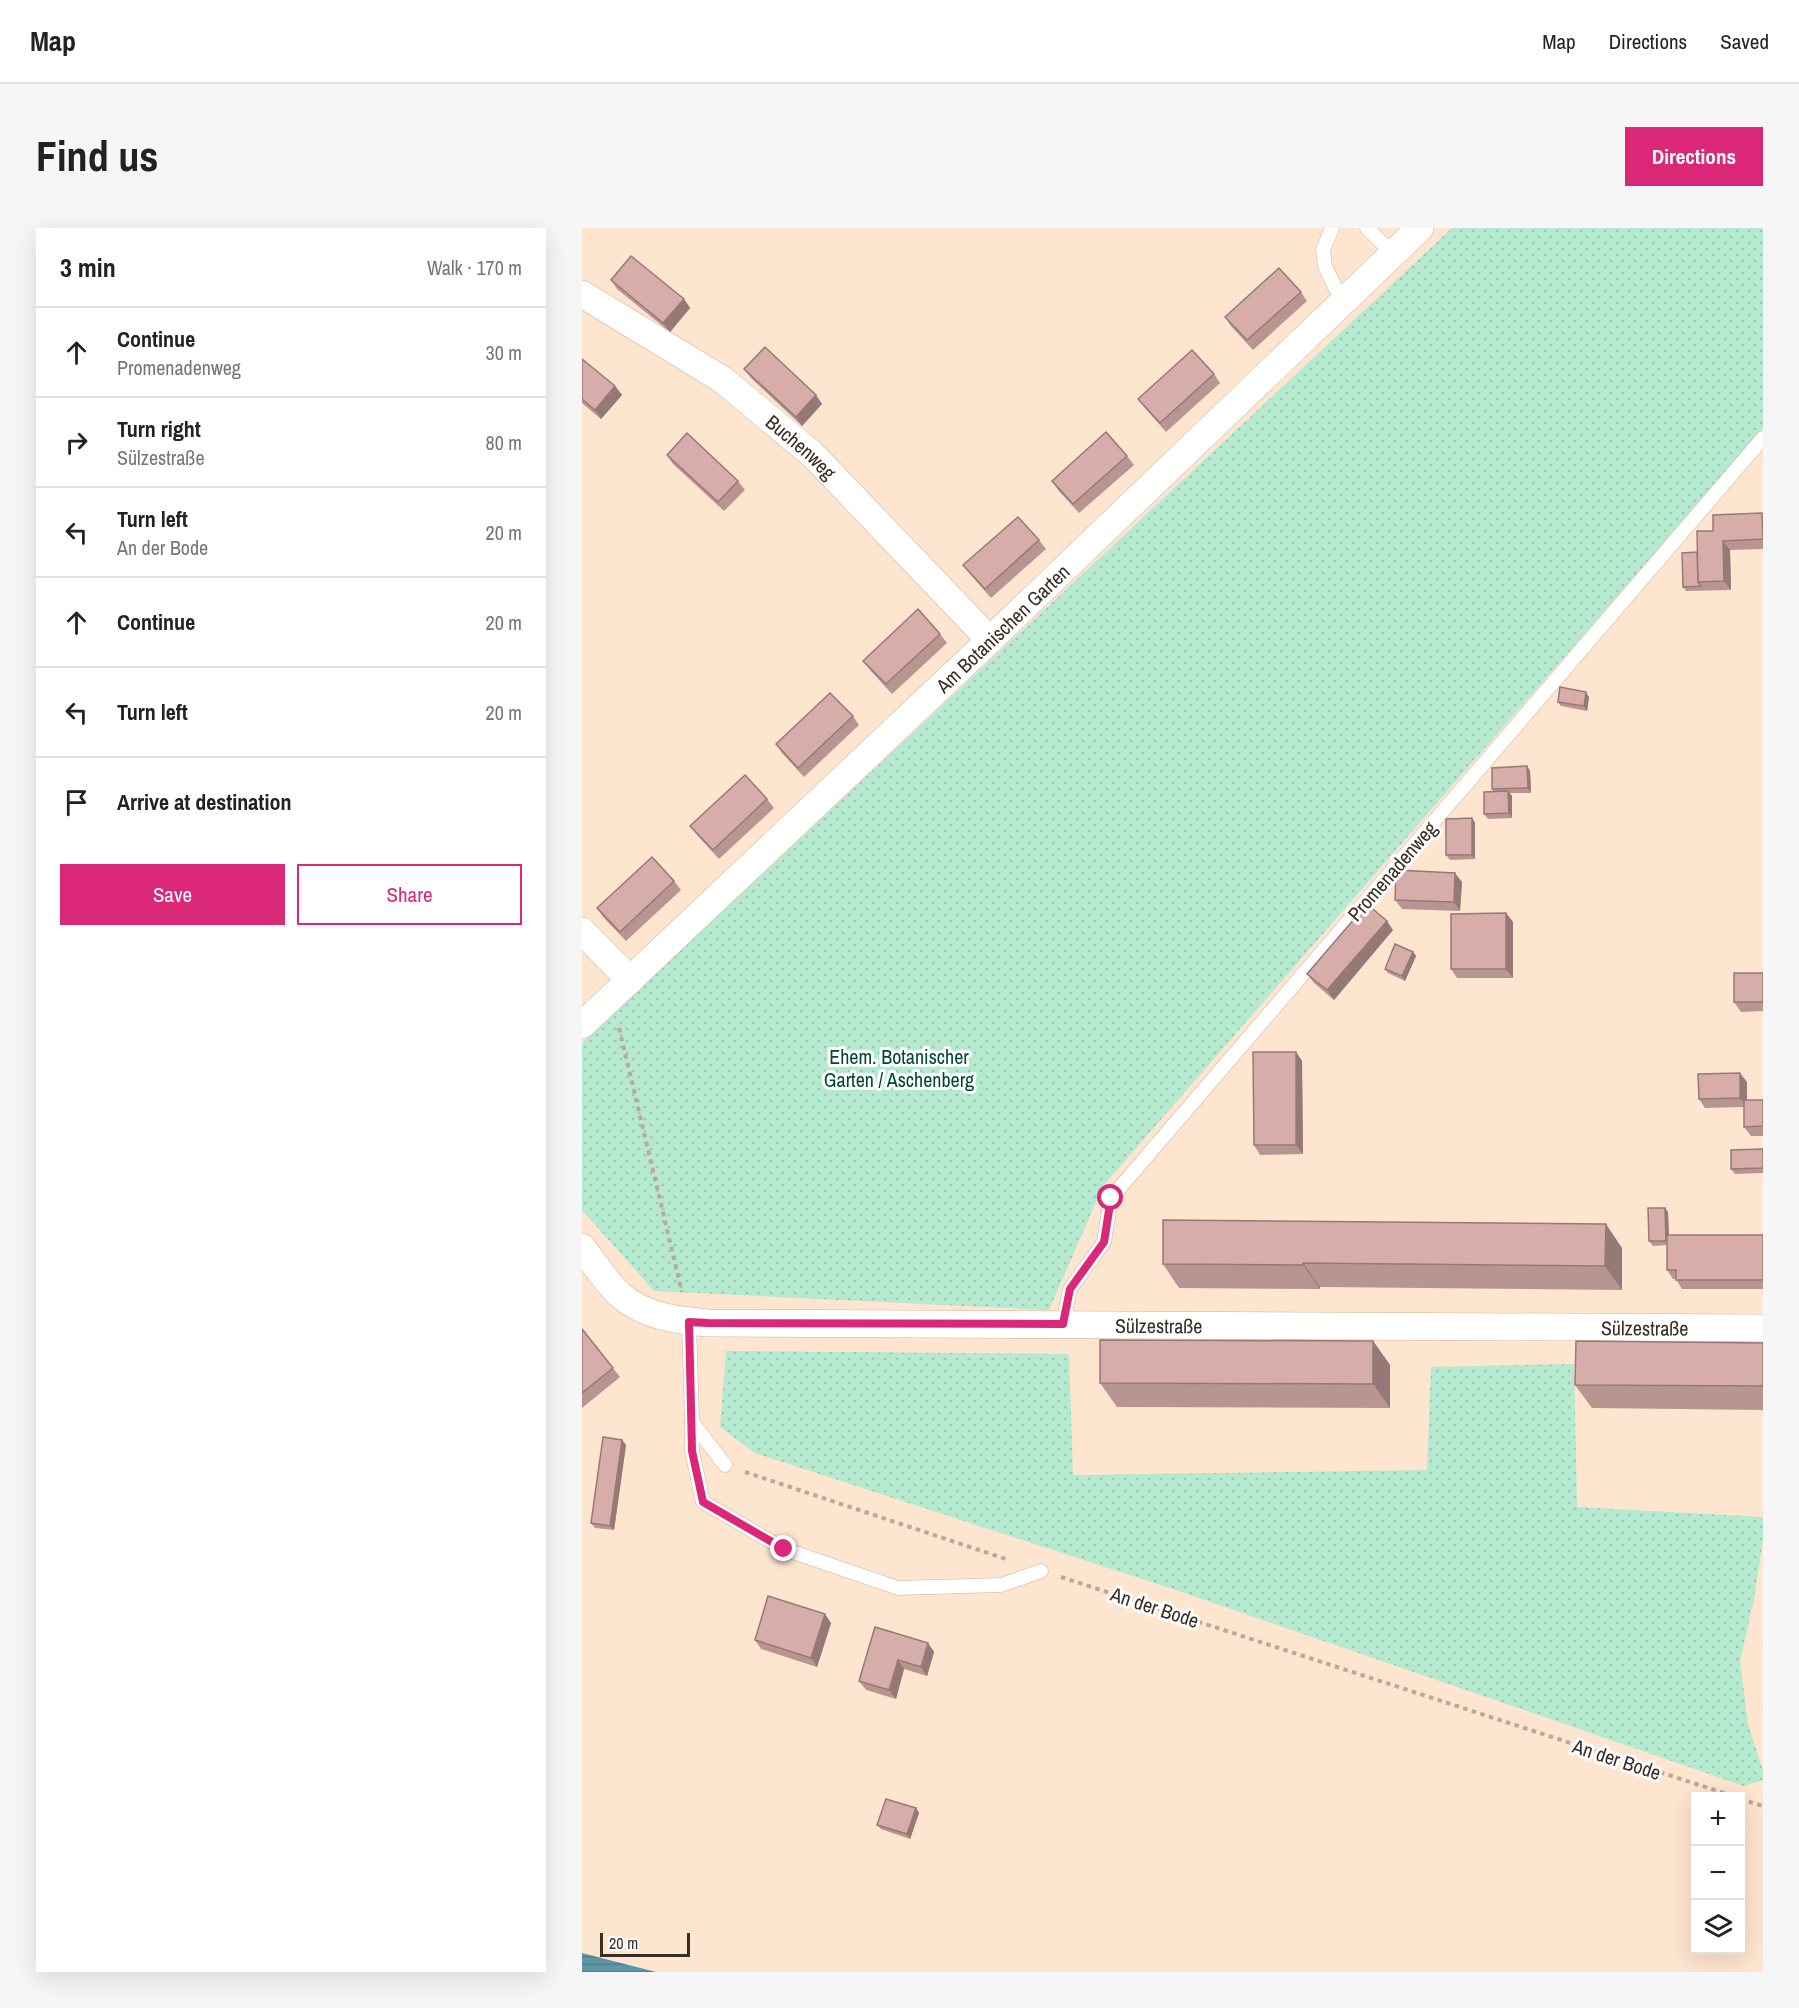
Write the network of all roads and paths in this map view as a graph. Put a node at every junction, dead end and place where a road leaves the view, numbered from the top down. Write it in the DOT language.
graph roads {
  1 [pos="1366,228"];
  2 [pos="1420,228"];
  3 [pos="1331,231"];
  4 [pos="1394,254"];
  5 [pos="582,294"];
  6 [pos="1342,302"];
  7 [pos="1763,438"];
  8 [pos="990,640"];
  9 [pos="582,931"];
  10 [pos="621,989"];
  11 [pos="582,1025"];
  12 [pos="582,1247"];
  13 [pos="689,1322"];
  14 [pos="1063,1324"];
  15 [pos="1763,1328"];
  16 [pos="692,1422"];
  17 [pos="725,1465"];
  18 [pos="1041,1571"];
  19 [pos="1717,1792"];
  20 [pos="1745,1801"];
  21 [pos="1763,1806"];
  1 -- 4 [label="lane"];
  2 -- 4 [label="street, Am Botanischen Garten"];
  3 -- 6 [label="lane"];
  4 -- 6 [label="street, Am Botanischen Garten"];
  5 -- 8 [label="street, Buchenweg"];
  6 -- 8 [label="street, Am Botanischen Garten"];
  7 -- 14 [label="lane, Promenadenweg"];
  8 -- 10 [label="street, Am Botanischen Garten"];
  9 -- 10 [label="street"];
  10 -- 11 [label="street, Am Botanischen Garten"];
  10 -- 13 [label="path"];
  12 -- 13 [label="street, Sülzestraße"];
  13 -- 14 [label="street, Sülzestraße"];
  13 -- 16 [label="lane"];
  14 -- 15 [label="street, Sülzestraße"];
  16 -- 17 [label="lane"];
  16 -- 18 [label="lane"];
  17 -- 18 [label="path, An der Bode"];
  18 -- 19 [label="path, An der Bode"];
  20 -- 21 [label="path"];
}
